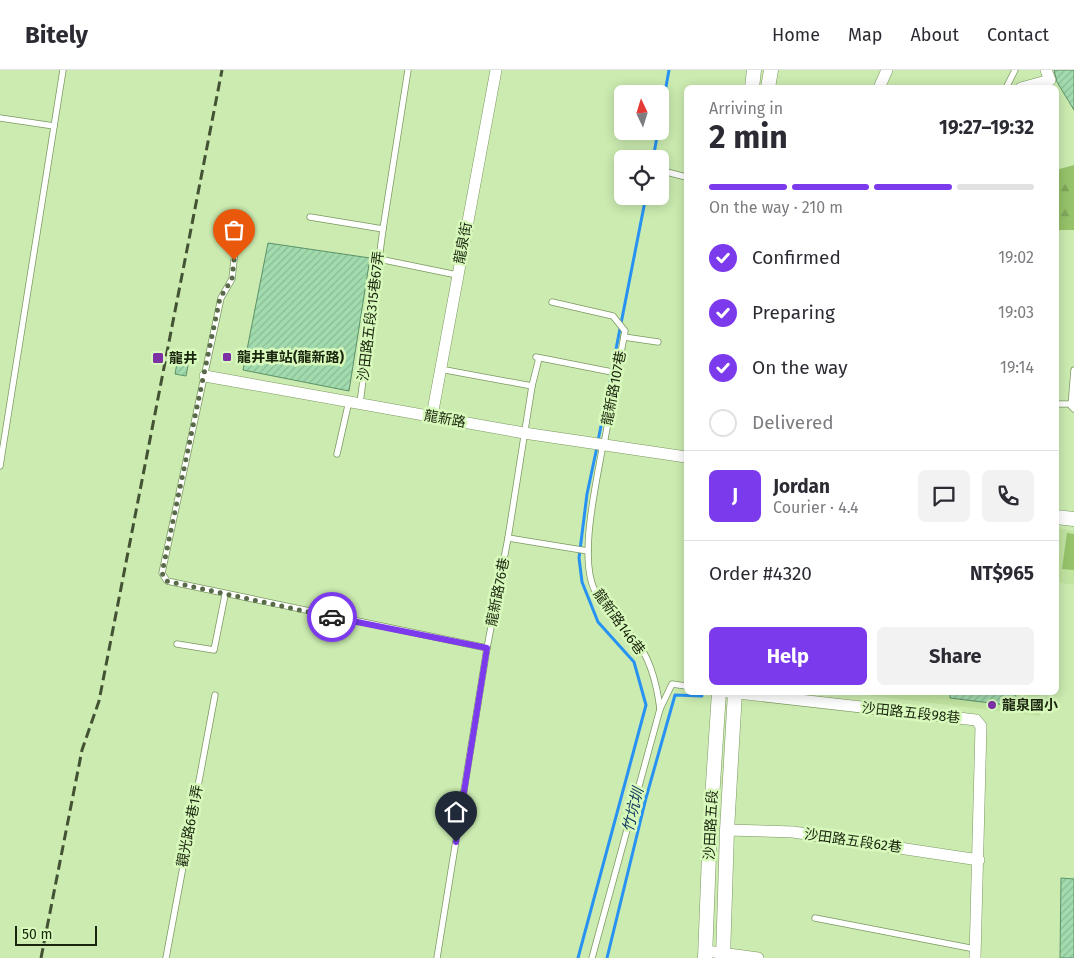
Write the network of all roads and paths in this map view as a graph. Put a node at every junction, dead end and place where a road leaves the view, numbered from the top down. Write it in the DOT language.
graph roads {
  1 [pos="63,70"];
  2 [pos="408,70"];
  3 [pos="496,70"];
  4 [pos="754,70"];
  5 [pos="771,70"];
  6 [pos="887,70"];
  7 [pos="1015,70"];
  8 [pos="1046,70"];
  9 [pos="752,85"];
  10 [pos="768,85"];
  11 [pos="881,85"];
  12 [pos="1008,85"];
  13 [pos="1032,85"];
  14 [pos="0,118"];
  15 [pos="54,126"];
  16 [pos="669,173"];
  17 [pos="684,176"];
  18 [pos="310,217"];
  19 [pos="383,229"];
  20 [pos="236,241"];
  21 [pos="379,259"];
  22 [pos="458,275"];
  23 [pos="552,302"];
  24 [pos="625,334"];
  25 [pos="658,342"];
  26 [pos="440,369"];
  27 [pos="1074,370"];
  28 [pos="617,373"];
  29 [pos="205,376"];
  30 [pos="532,386"];
  31 [pos="354,402"];
  32 [pos="1059,405"];
  33 [pos="1072,407"];
  34 [pos="432,416"];
  35 [pos="524,434"];
  36 [pos="599,443"];
  37 [pos="337,454"];
  38 [pos="684,457"];
  39 [pos="0,466"];
  40 [pos="1059,517"];
  41 [pos="1074,519"];
  42 [pos="508,538"];
  43 [pos="586,551"];
  44 [pos="225,595"];
  45 [pos="177,644"];
  46 [pos="487,648"];
  47 [pos="684,686"];
  48 [pos="215,695"];
  49 [pos="719,695"];
  50 [pos="733,695"];
  51 [pos="751,695"];
  52 [pos="660,709"];
  53 [pos="727,830"];
  54 [pos="979,860"];
  55 [pos="815,918"];
  56 [pos="976,953"];
  57 [pos="705,954"];
  58 [pos="724,956"];
  59 [pos="166,958"];
  60 [pos="437,958"];
  61 [pos="592,958"];
  62 [pos="758,958"];
  1 -- 15 [label="lane"];
  2 -- 19 [label="lane, 沙田路五段315巷67弄"];
  3 -- 22 [label="street, 龍泉街"];
  4 -- 9 [label="street"];
  5 -- 10 [label="street"];
  6 -- 11 [label="street"];
  7 -- 12 [label="lane"];
  8 -- 13 [label="street"];
  14 -- 15 [label="lane"];
  15 -- 39 [label="lane"];
  16 -- 17 [label="lane"];
  18 -- 19 [label="lane"];
  19 -- 21 [label="lane, 沙田路五段315巷67弄"];
  20 -- 29 [label="lane"];
  21 -- 22 [label="lane"];
  21 -- 31 [label="lane, 沙田路五段315巷67弄"];
  22 -- 26 [label="street, 龍泉街"];
  23 -- 24 [label="lane"];
  24 -- 25 [label="lane"];
  24 -- 28 [label="lane, 龍新路107巷"];
  26 -- 30 [label="lane"];
  26 -- 34 [label="street, 龍泉街"];
  27 -- 33 [label="lane"];
  28 -- 30 [label="lane, 龍新路76巷"];
  28 -- 36 [label="lane, 龍新路107巷"];
  29 -- 31 [label="street, 龍新路"];
  29 -- 44 [label="lane"];
  30 -- 35 [label="lane, 龍新路76巷"];
  31 -- 34 [label="street, 龍新路"];
  31 -- 37 [label="lane, 沙田路五段315巷67弄"];
  32 -- 33 [label="lane"];
  34 -- 35 [label="street, 龍新路"];
  35 -- 36 [label="street, 龍新路"];
  35 -- 42 [label="lane, 龍新路76巷"];
  36 -- 38 [label="street, 龍新路"];
  36 -- 43 [label="lane, 龍新路146巷"];
  40 -- 41 [label="street"];
  42 -- 43 [label="lane"];
  42 -- 46 [label="lane, 龍新路76巷"];
  43 -- 52 [label="lane, 龍新路146巷"];
  44 -- 45 [label="lane"];
  44 -- 46 [label="lane"];
  46 -- 60 [label="lane, 龍新路76巷"];
  47 -- 52 [label="lane"];
  48 -- 59 [label="lane, 觀光路6巷1弄"];
  49 -- 57 [label="street, 沙田路五段"];
  50 -- 53 [label="street, 沙田路五段"];
  51 -- 54 [label="street, 沙田路五段98巷"];
  52 -- 61 [label="lane"];
  53 -- 54 [label="street, 沙田路五段62巷"];
  53 -- 58 [label="street, 沙田路五段"];
  54 -- 56 [label="street, 沙田路五段98巷"];
  55 -- 56 [label="lane"];
  57 -- 58 [label="street"];
  58 -- 62 [label="street"];
}
